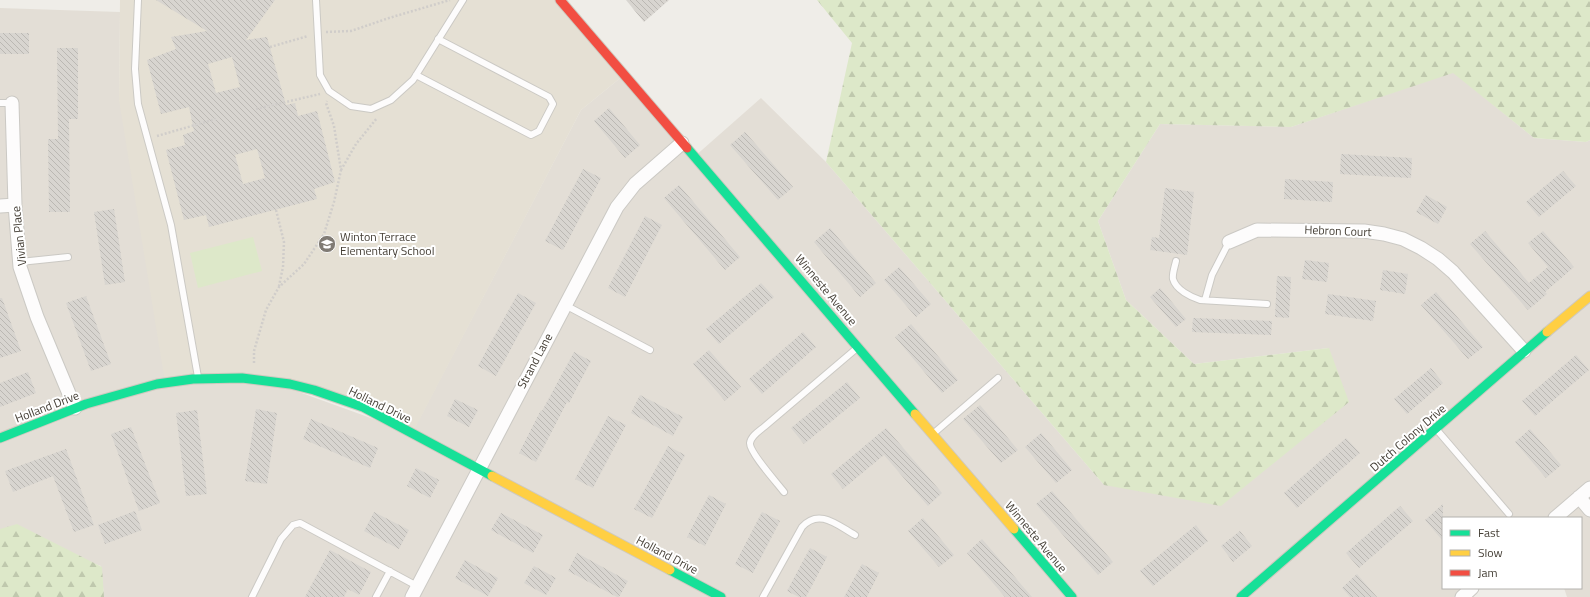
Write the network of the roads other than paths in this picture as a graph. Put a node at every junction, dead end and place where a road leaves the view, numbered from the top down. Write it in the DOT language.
graph roads {
  1 [pos="138,0"];
  2 [pos="316,0"];
  3 [pos="463,0"];
  4 [pos="560,0"];
  5 [pos="438,40"];
  6 [pos="416,76"];
  7 [pos="6,103"];
  8 [pos="682,143"];
  9 [pos="15,205"];
  10 [pos="0,206"];
  11 [pos="1229,242"];
  12 [pos="68,257"];
  13 [pos="1176,261"];
  14 [pos="20,262"];
  15 [pos="1590,296"];
  16 [pos="1205,300"];
  17 [pos="1267,304"];
  18 [pos="565,305"];
  19 [pos="858,347"];
  20 [pos="650,350"];
  21 [pos="1524,351"];
  22 [pos="198,378"];
  23 [pos="998,378"];
  24 [pos="75,408"];
  25 [pos="1436,428"];
  26 [pos="933,434"];
  27 [pos="0,438"];
  28 [pos="479,468"];
  29 [pos="1590,488"];
  30 [pos="784,492"];
  31 [pos="1579,497"];
  32 [pos="1590,510"];
  33 [pos="1509,514"];
  34 [pos="1556,517"];
  35 [pos="855,535"];
  36 [pos="390,571"];
  37 [pos="1471,589"];
  38 [pos="414,591"];
  39 [pos="252,597"];
  40 [pos="376,597"];
  41 [pos="721,597"];
  42 [pos="763,597"];
  43 [pos="1072,597"];
  44 [pos="1241,597"];
  45 [pos="1462,597"];
  1 -- 22 [label="lane"];
  2 -- 6 [label="lane"];
  3 -- 5 [label="lane"];
  4 -- 8 [label="street, Winneste Avenue"];
  5 -- 6 [label="lane"];
  5 -- 6 [label="lane"];
  7 -- 9 [label="street, Vivian Place"];
  8 -- 18 [label="street, Strand Lane"];
  8 -- 19 [label="street, Winneste Avenue"];
  9 -- 10 [label="street"];
  9 -- 14 [label="street, Vivian Place"];
  11 -- 16 [label="lane"];
  11 -- 21 [label="street, Hebron Court"];
  12 -- 14 [label="lane"];
  13 -- 16 [label="lane"];
  14 -- 24 [label="street, Vivian Place"];
  15 -- 21 [label="street, Dutch Colony Drive"];
  16 -- 17 [label="lane"];
  18 -- 20 [label="lane"];
  18 -- 28 [label="street, Strand Lane"];
  19 -- 26 [label="street, Winneste Avenue"];
  19 -- 30 [label="lane"];
  21 -- 25 [label="street, Dutch Colony Drive"];
  22 -- 24 [label="street, Holland Drive"];
  22 -- 28 [label="street, Holland Drive"];
  23 -- 26 [label="lane"];
  24 -- 27 [label="street, Holland Drive"];
  25 -- 33 [label="lane"];
  25 -- 44 [label="street, Dutch Colony Drive"];
  26 -- 43 [label="street, Winneste Avenue"];
  28 -- 38 [label="street, Strand Lane"];
  28 -- 41 [label="street, Holland Drive"];
  29 -- 31 [label="street"];
  31 -- 32 [label="street"];
  31 -- 34 [label="street"];
  35 -- 42 [label="lane"];
  36 -- 38 [label="lane"];
  36 -- 39 [label="lane"];
  36 -- 40 [label="lane"];
  37 -- 45 [label="street"];
}
